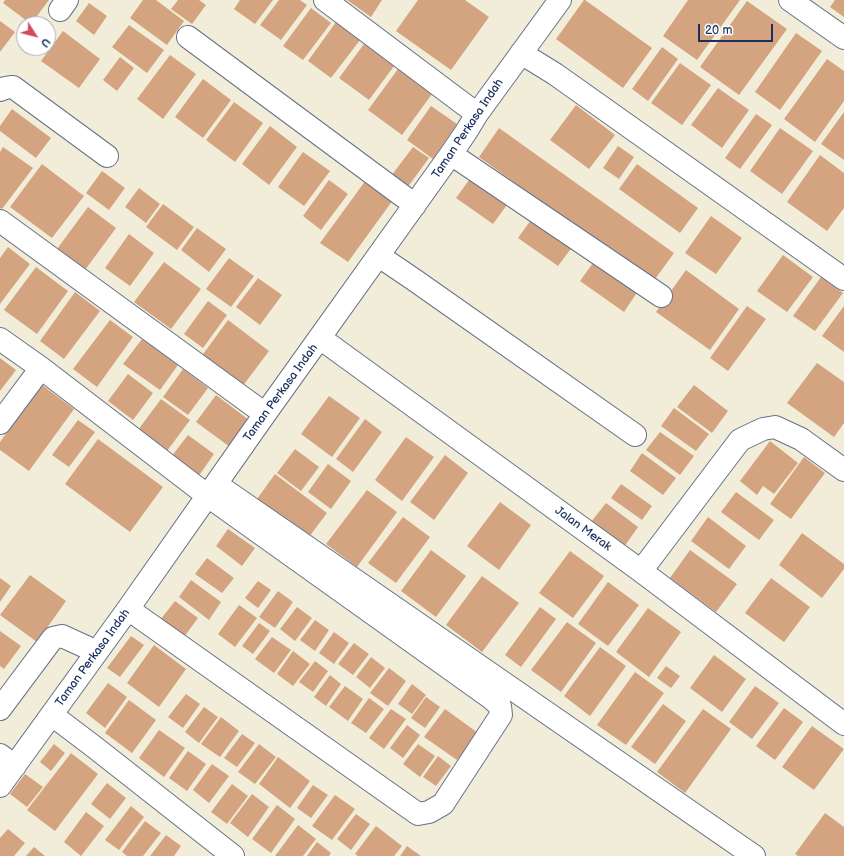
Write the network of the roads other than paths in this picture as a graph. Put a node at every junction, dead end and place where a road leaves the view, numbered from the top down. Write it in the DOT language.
graph roads {
  1 [pos="325,0"];
  2 [pos="560,0"];
  3 [pos="790,0"];
  4 [pos="188,37"];
  5 [pos="844,38"];
  6 [pos="521,53"];
  7 [pos="0,90"];
  8 [pos="477,114"];
  9 [pos="451,154"];
  10 [pos="107,156"];
  11 [pos="415,205"];
  12 [pos="0,221"];
  13 [pos="379,256"];
  14 [pos="844,279"];
  15 [pos="661,296"];
  16 [pos="320,338"];
  17 [pos="0,339"];
  18 [pos="41,368"];
  19 [pos="265,414"];
  20 [pos="0,422"];
  21 [pos="635,435"];
  22 [pos="844,470"];
  23 [pos="212,490"];
  24 [pos="642,571"];
  25 [pos="128,609"];
  26 [pos="97,652"];
  27 [pos="0,709"];
  28 [pos="52,715"];
  29 [pos="844,724"];
  30 [pos="8,761"];
  31 [pos="0,786"];
  32 [pos="233,856"];
  33 [pos="754,856"];
  1 -- 8 [label="street"];
  2 -- 6 [label="street, Taman Perkasa Indah"];
  3 -- 5 [label="street"];
  4 -- 11 [label="street"];
  6 -- 8 [label="street, Taman Perkasa Indah"];
  6 -- 14 [label="street"];
  7 -- 10 [label="street"];
  8 -- 9 [label="street, Taman Perkasa Indah"];
  9 -- 11 [label="street, Taman Perkasa Indah"];
  9 -- 15 [label="street"];
  11 -- 13 [label="street, Taman Perkasa Indah"];
  12 -- 19 [label="street"];
  13 -- 16 [label="street, Taman Perkasa Indah"];
  13 -- 21 [label="street"];
  16 -- 19 [label="street, Taman Perkasa Indah"];
  16 -- 24 [label="street, Jalan Merak"];
  17 -- 18 [label="street"];
  18 -- 20 [label="street"];
  18 -- 23 [label="street"];
  19 -- 23 [label="street, Taman Perkasa Indah"];
  22 -- 24 [label="street"];
  23 -- 25 [label="street, Taman Perkasa Indah"];
  23 -- 25 [label="street"];
  23 -- 33 [label="street"];
  24 -- 29 [label="street, Jalan Merak"];
  25 -- 26 [label="street, Taman Perkasa Indah"];
  26 -- 27 [label="street"];
  26 -- 28 [label="street, Taman Perkasa Indah"];
  28 -- 30 [label="street, Taman Perkasa Indah"];
  28 -- 32 [label="street"];
  30 -- 31 [label="street, Taman Perkasa Indah"];
}
